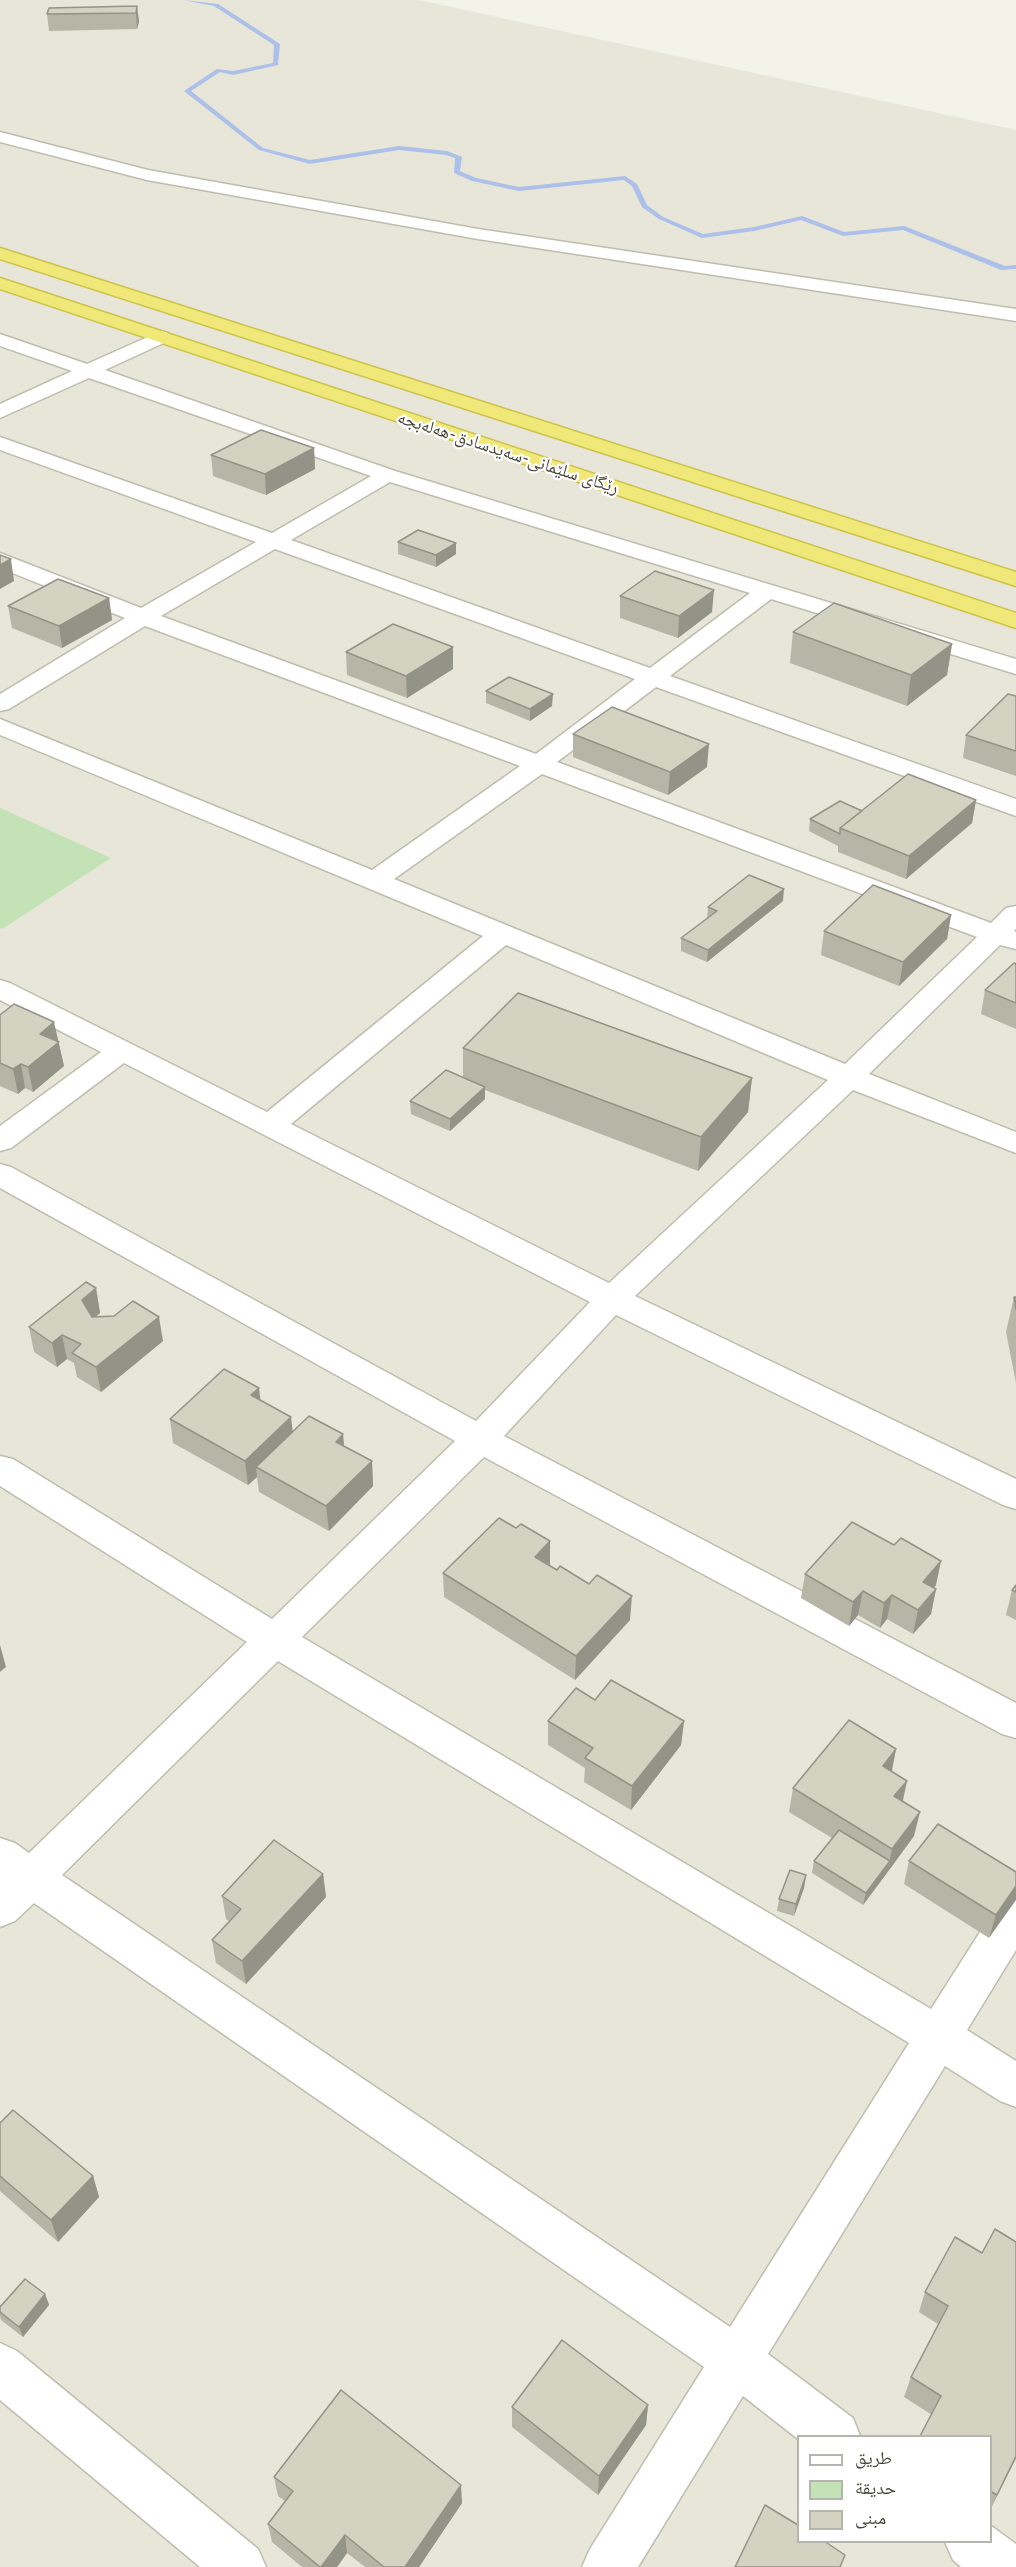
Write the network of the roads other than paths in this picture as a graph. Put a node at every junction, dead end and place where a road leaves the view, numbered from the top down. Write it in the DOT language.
graph roads {
  1 [pos="0,137"];
  2 [pos="0,254"];
  3 [pos="0,284"];
  4 [pos="1016,315"];
  5 [pos="161,338"];
  6 [pos="0,339"];
  7 [pos="90,371"];
  8 [pos="0,412"];
  9 [pos="578,439"];
  10 [pos="0,443"];
  11 [pos="533,461"];
  12 [pos="388,475"];
  13 [pos="273,542"];
  14 [pos="0,560"];
  15 [pos="1016,579"];
  16 [pos="767,591"];
  17 [pos="143,617"];
  18 [pos="1016,621"];
  19 [pos="1016,667"];
  20 [pos="652,677"];
  21 [pos="0,704"];
  22 [pos="0,726"];
  23 [pos="539,764"];
  24 [pos="1016,808"];
  25 [pos="374,880"];
  26 [pos="1009,930"];
  27 [pos="503,934"];
  28 [pos="0,989"];
  29 [pos="121,1051"];
  30 [pos="849,1077"];
  31 [pos="269,1126"];
  32 [pos="0,1141"];
  33 [pos="1016,1143"];
  34 [pos="0,1174"];
  35 [pos="612,1299"];
  36 [pos="480,1439"];
  37 [pos="0,1468"];
  38 [pos="1016,1495"];
  39 [pos="275,1640"];
  40 [pos="1016,1722"];
  41 [pos="10,1881"];
  42 [pos="1016,1912"];
  43 [pos="939,2037"];
  44 [pos="1016,2086"];
  45 [pos="738,2361"];
  46 [pos="0,2368"];
  47 [pos="834,2435"];
  48 [pos="974,2543"];
  49 [pos="240,2567"];
  50 [pos="608,2567"];
  51 [pos="1004,2567"];
  1 -- 4 [label="street"];
  2 -- 9 [label="highway, رێگای سلێمانی-سەیدسادق-هەلەبجە"];
  3 -- 5 [label="highway, رێگای سلێمانی-سەیدسادق-هەلەبجە"];
  5 -- 7 [label="street"];
  5 -- 11 [label="highway, رێگای سلێمانی-سەیدسادق-هەلەبجە"];
  6 -- 7 [label="street"];
  7 -- 8 [label="street"];
  7 -- 12 [label="street"];
  9 -- 11 [label="highway"];
  9 -- 15 [label="highway, رێگای سلێمانی-سەیدسادق-هەلەبجە"];
  10 -- 13 [label="street"];
  11 -- 18 [label="highway, رێگای سلێمانی-سەیدسادق-هەلەبجە"];
  12 -- 13 [label="street"];
  12 -- 16 [label="street"];
  13 -- 17 [label="street"];
  13 -- 20 [label="street"];
  14 -- 17 [label="street"];
  16 -- 19 [label="street"];
  16 -- 20 [label="street"];
  17 -- 21 [label="street"];
  17 -- 23 [label="street"];
  20 -- 23 [label="street"];
  20 -- 24 [label="street"];
  22 -- 25 [label="street"];
  23 -- 25 [label="street"];
  23 -- 26 [label="street"];
  25 -- 27 [label="street"];
  26 -- 30 [label="street"];
  27 -- 30 [label="street"];
  27 -- 31 [label="street"];
  28 -- 29 [label="street"];
  29 -- 31 [label="street"];
  29 -- 32 [label="street"];
  30 -- 33 [label="street"];
  30 -- 35 [label="street"];
  31 -- 35 [label="street"];
  34 -- 36 [label="street"];
  35 -- 36 [label="street"];
  35 -- 38 [label="street"];
  36 -- 39 [label="street"];
  36 -- 40 [label="street"];
  37 -- 39 [label="street"];
  39 -- 41 [label="street"];
  39 -- 43 [label="street"];
  41 -- 45 [label="street"];
  42 -- 43 [label="street"];
  43 -- 44 [label="street"];
  43 -- 45 [label="street"];
  45 -- 47 [label="street"];
  45 -- 50 [label="street"];
  46 -- 49 [label="street"];
  48 -- 51 [label="street"];
}
